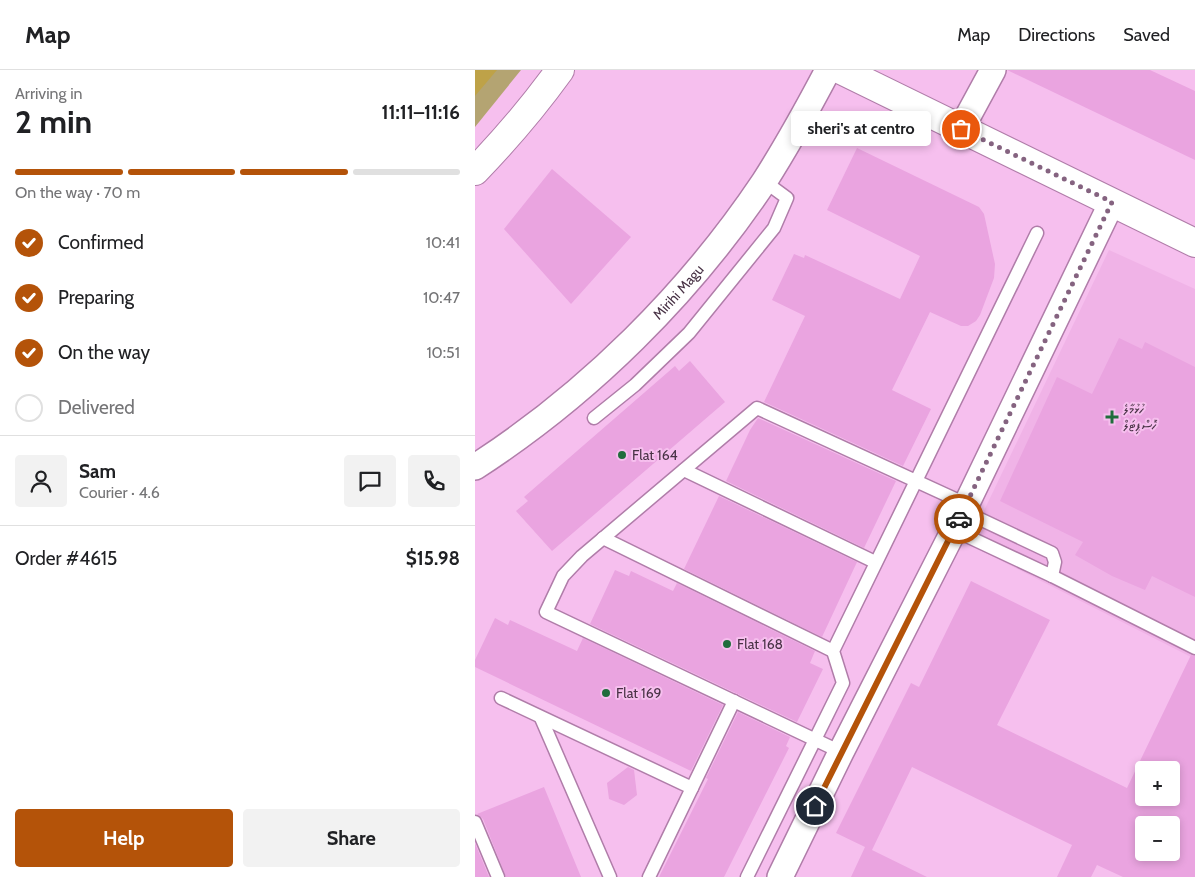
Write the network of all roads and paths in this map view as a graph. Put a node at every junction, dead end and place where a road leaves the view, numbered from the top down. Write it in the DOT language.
graph roads {
  1 [pos="560,70"];
  2 [pos="828,70"];
  3 [pos="841,70"];
  4 [pos="993,70"];
  5 [pos="961,129"];
  6 [pos="475,171"];
  7 [pos="764,181"];
  8 [pos="1112,202"];
  9 [pos="1037,233"];
  10 [pos="1195,243"];
  11 [pos="594,418"];
  12 [pos="475,467"];
  13 [pos="684,470"];
  14 [pos="915,481"];
  15 [pos="961,515"];
  16 [pos="603,538"];
  17 [pos="875,562"];
  18 [pos="1052,576"];
  19 [pos="1195,648"];
  20 [pos="833,651"];
  21 [pos="501,698"];
  22 [pos="734,701"];
  23 [pos="541,718"];
  24 [pos="815,740"];
  25 [pos="841,752"];
  26 [pos="692,788"];
  27 [pos="475,822"];
  28 [pos="498,877"];
  29 [pos="610,877"];
  30 [pos="649,877"];
  31 [pos="747,877"];
  32 [pos="781,877"];
  1 -- 6 [label="street"];
  2 -- 7 [label="street, Mirihi Magu"];
  3 -- 5 [label="street"];
  4 -- 5 [label="street"];
  5 -- 8 [label="street"];
  7 -- 11 [label="lane"];
  7 -- 12 [label="street, Mirihi Magu"];
  8 -- 10 [label="street"];
  8 -- 15 [label="street"];
  9 -- 14 [label="lane"];
  13 -- 14 [label="lane"];
  13 -- 16 [label="lane"];
  13 -- 17 [label="lane"];
  14 -- 15 [label="lane"];
  14 -- 17 [label="lane"];
  15 -- 18 [label="lane"];
  15 -- 18 [label="lane"];
  15 -- 25 [label="street"];
  16 -- 20 [label="lane"];
  16 -- 22 [label="lane"];
  17 -- 20 [label="lane"];
  18 -- 19 [label="lane"];
  20 -- 24 [label="lane"];
  21 -- 23 [label="lane"];
  22 -- 24 [label="lane"];
  22 -- 26 [label="lane"];
  23 -- 26 [label="lane"];
  23 -- 29 [label="lane"];
  24 -- 25 [label="lane"];
  24 -- 31 [label="lane"];
  25 -- 32 [label="street"];
  26 -- 30 [label="lane"];
  27 -- 28 [label="lane"];
}
